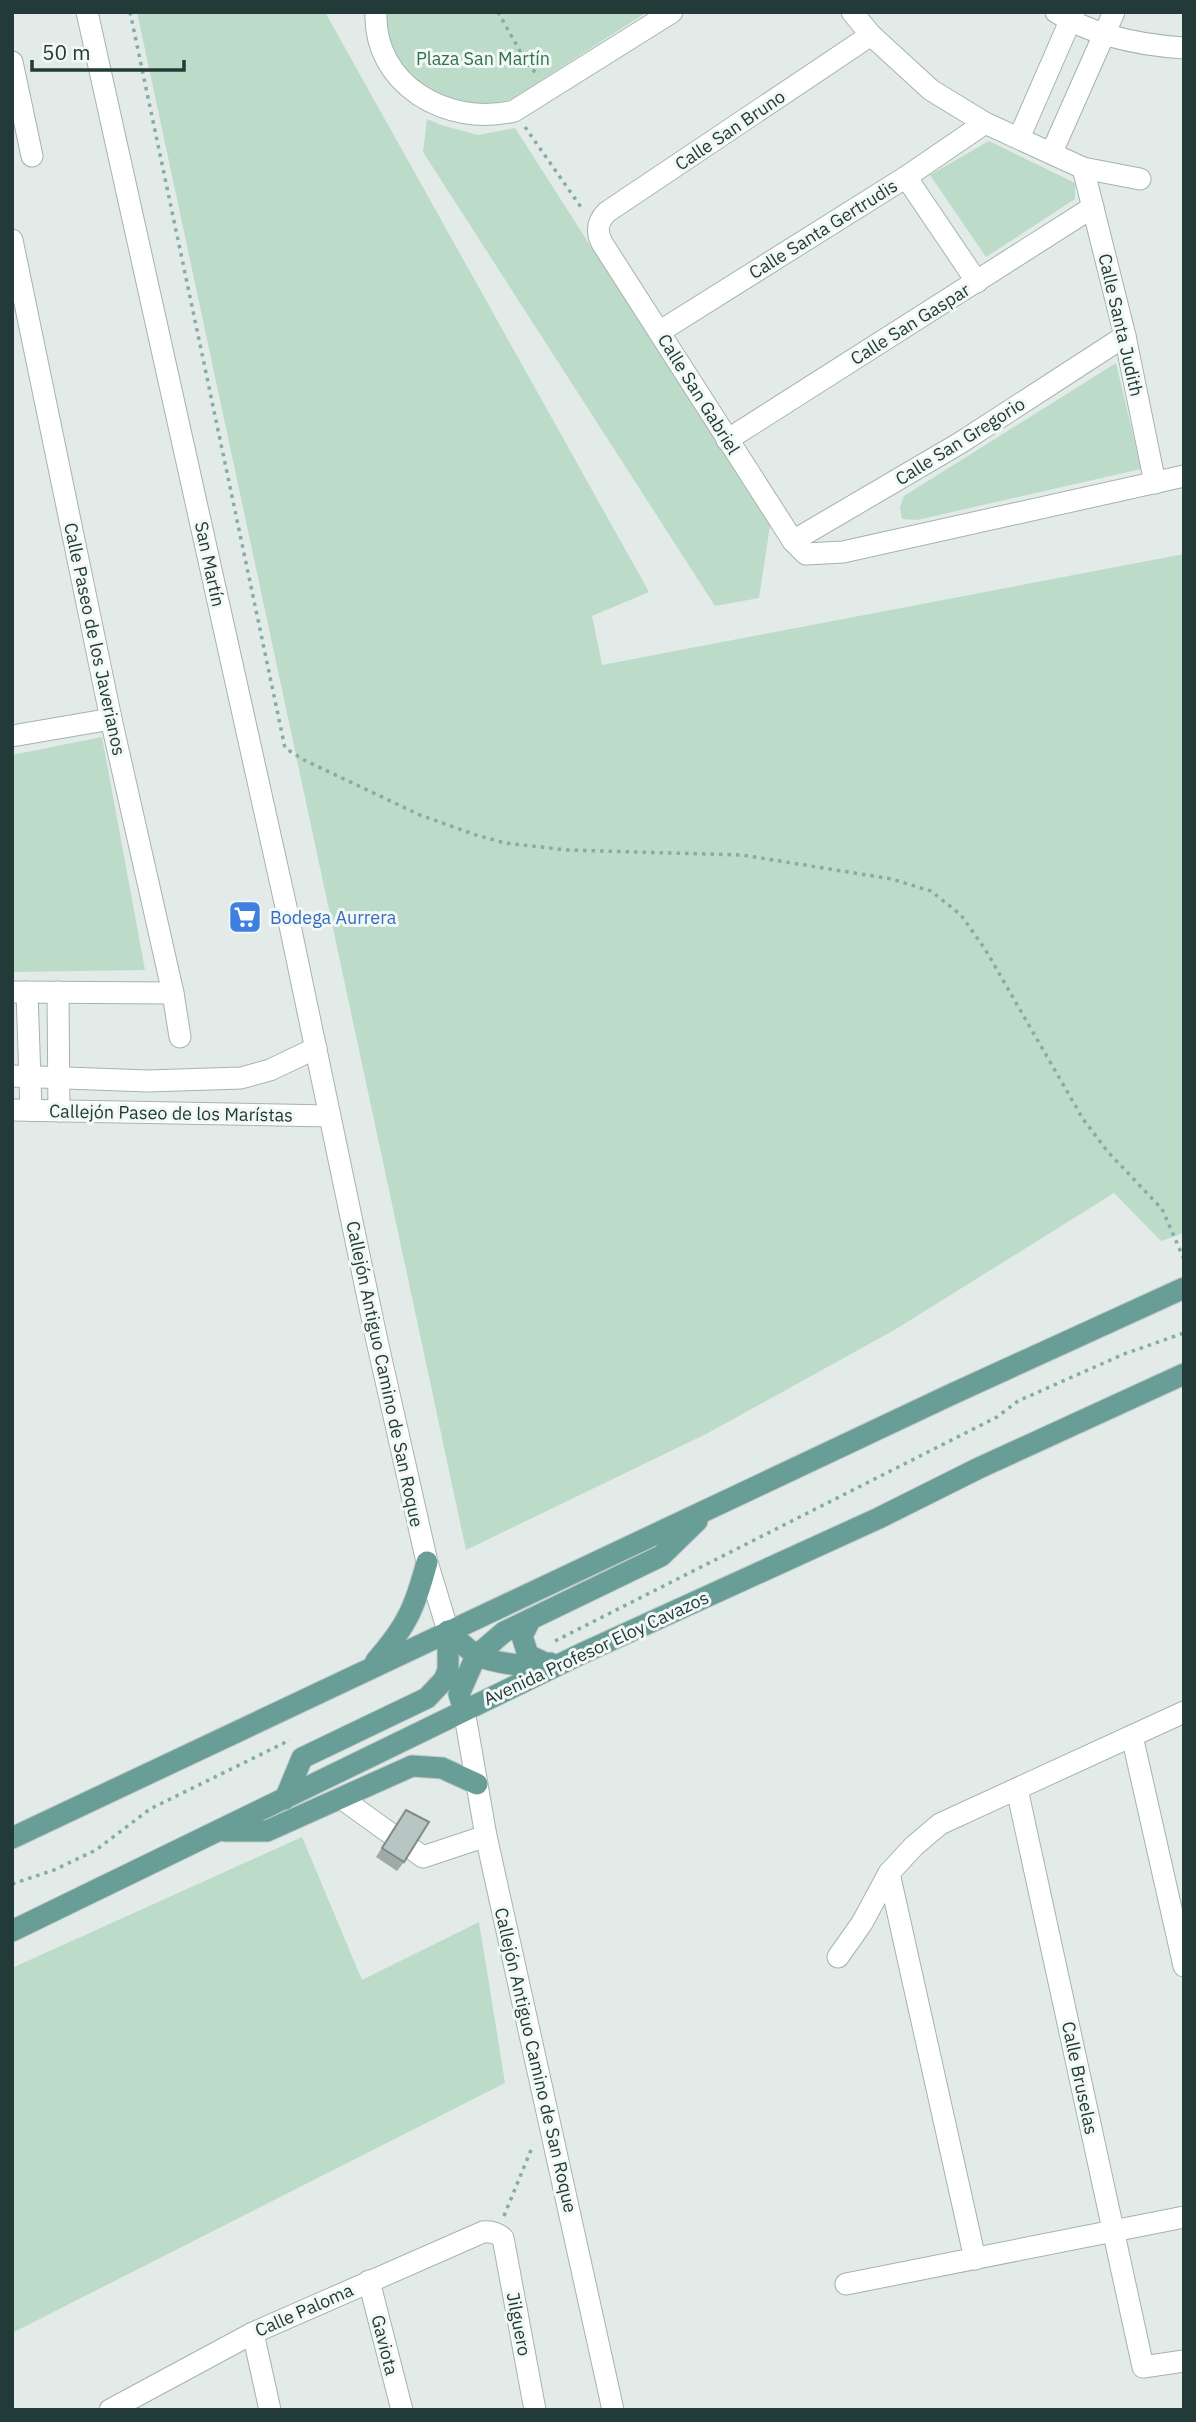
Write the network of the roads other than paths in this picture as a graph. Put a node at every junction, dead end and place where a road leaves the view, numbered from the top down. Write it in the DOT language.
graph roads {
  1 [pos="87,12"];
  2 [pos="376,12"];
  3 [pos="672,12"];
  4 [pos="852,12"];
  5 [pos="1114,12"];
  6 [pos="1066,15"];
  7 [pos="871,35"];
  8 [pos="1104,35"];
  9 [pos="1184,48"];
  10 [pos="12,62"];
  11 [pos="985,123"];
  12 [pos="19,129"];
  13 [pos="1019,138"];
  14 [pos="1052,152"];
  15 [pos="32,156"];
  16 [pos="1083,168"];
  17 [pos="906,177"];
  18 [pos="1140,179"];
  19 [pos="1093,207"];
  20 [pos="597,230"];
  21 [pos="13,251"];
  22 [pos="977,282"];
  23 [pos="659,332"];
  24 [pos="1125,336"];
  25 [pos="727,440"];
  26 [pos="1184,476"];
  27 [pos="1155,483"];
  28 [pos="799,548"];
  29 [pos="111,719"];
  30 [pos="12,736"];
  31 [pos="20,992"];
  32 [pos="58,992"];
  33 [pos="173,993"];
  34 [pos="180,1037"];
  35 [pos="316,1048"];
  36 [pos="21,1076"];
  37 [pos="60,1077"];
  38 [pos="22,1110"];
  39 [pos="59,1111"];
  40 [pos="329,1116"];
  41 [pos="1184,1288"];
  42 [pos="1184,1374"];
  43 [pos="708,1510"];
  44 [pos="427,1562"];
  45 [pos="530,1620"];
  46 [pos="448,1631"];
  47 [pos="476,1656"];
  48 [pos="570,1659"];
  49 [pos="537,1660"];
  50 [pos="369,1670"];
  51 [pos="464,1710"];
  52 [pos="1184,1712"];
  53 [pos="1132,1735"];
  54 [pos="477,1784"];
  55 [pos="1017,1789"];
  56 [pos="341,1798"];
  57 [pos="285,1799"];
  58 [pos="220,1830"];
  59 [pos="486,1836"];
  60 [pos="12,1838"];
  61 [pos="889,1873"];
  62 [pos="12,1931"];
  63 [pos="838,1957"];
  64 [pos="1184,1966"];
  65 [pos="1184,2217"];
  66 [pos="1114,2231"];
  67 [pos="500,2236"];
  68 [pos="975,2259"];
  69 [pos="369,2281"];
  70 [pos="846,2284"];
  71 [pos="253,2333"];
  72 [pos="1184,2361"];
  73 [pos="132,2405"];
  74 [pos="110,2410"];
  75 [pos="270,2410"];
  76 [pos="401,2410"];
  77 [pos="536,2410"];
  78 [pos="613,2410"];
  1 -- 35 [label="street, San Martín"];
  2 -- 3 [label="street"];
  4 -- 7 [label="street"];
  5 -- 8 [label="street"];
  6 -- 8 [label="street"];
  6 -- 13 [label="street"];
  7 -- 11 [label="street"];
  7 -- 20 [label="street, Calle San Bruno"];
  8 -- 9 [label="street"];
  8 -- 14 [label="street"];
  10 -- 12 [label="street"];
  11 -- 13 [label="street"];
  11 -- 17 [label="street, Calle Santa Gertrudis"];
  12 -- 15 [label="street"];
  13 -- 14 [label="street"];
  14 -- 16 [label="street"];
  16 -- 18 [label="street"];
  16 -- 19 [label="street, Calle Santa Judith"];
  17 -- 22 [label="street"];
  17 -- 23 [label="street, Calle Santa Gertrudis"];
  19 -- 22 [label="street, Calle San Gaspar"];
  19 -- 24 [label="street, Calle Santa Judith"];
  20 -- 23 [label="street, Calle San Gabriel"];
  21 -- 29 [label="street, Calle Paseo de los Javerianos"];
  22 -- 25 [label="street, Calle San Gaspar"];
  23 -- 25 [label="street, Calle San Gabriel"];
  24 -- 27 [label="street, Calle Santa Judith"];
  24 -- 28 [label="street, Calle San Gregorio"];
  25 -- 28 [label="street, Calle San Gabriel"];
  26 -- 27 [label="street"];
  27 -- 28 [label="street"];
  29 -- 30 [label="street"];
  29 -- 33 [label="street, Calle Paseo de los Javerianos"];
  31 -- 32 [label="street"];
  31 -- 36 [label="street"];
  32 -- 33 [label="street"];
  32 -- 37 [label="street"];
  33 -- 34 [label="street, Calle Paseo de los Javerianos"];
  35 -- 37 [label="street, Callejón Paseo de los Marístas"];
  35 -- 40 [label="street, San Martín"];
  36 -- 37 [label="street, Callejón Paseo de los Marístas"];
  36 -- 38 [label="street"];
  37 -- 39 [label="street"];
  38 -- 39 [label="street, Callejón Paseo de los Marístas"];
  39 -- 40 [label="street, Callejón Paseo de los Marístas"];
  40 -- 44 [label="street, Callejón Antiguo Camino de San Roque"];
  41 -- 43 [label="main road"];
  42 -- 48 [label="main road, Avenida Profesor Eloy Cavazos"];
  43 -- 45 [label="main road"];
  43 -- 46 [label="main road"];
  44 -- 46 [label="street, Callejón Antiguo Camino de San Roque"];
  44 -- 50 [label="main road"];
  45 -- 47 [label="main road"];
  45 -- 49 [label="main road"];
  46 -- 47 [label="main road"];
  46 -- 50 [label="main road"];
  46 -- 57 [label="main road"];
  47 -- 49 [label="main road"];
  47 -- 51 [label="main road"];
  48 -- 49 [label="main road"];
  48 -- 51 [label="main road, Avenida Profesor Eloy Cavazos"];
  50 -- 60 [label="main road"];
  51 -- 54 [label="street, Callejón Antiguo Camino de San Roque"];
  51 -- 57 [label="main road, Avenida Profesor Eloy Cavazos"];
  52 -- 53 [label="street"];
  53 -- 55 [label="street"];
  53 -- 64 [label="street"];
  54 -- 56 [label="main road"];
  54 -- 59 [label="street, Callejón Antiguo Camino de San Roque"];
  55 -- 61 [label="street"];
  55 -- 66 [label="street, Calle Bruselas"];
  56 -- 58 [label="main road"];
  56 -- 59 [label="street"];
  57 -- 58 [label="main road, Avenida Profesor Eloy Cavazos"];
  58 -- 62 [label="main road, Avenida Profesor Eloy Cavazos"];
  59 -- 78 [label="street, Callejón Antiguo Camino de San Roque"];
  61 -- 63 [label="street"];
  61 -- 68 [label="street"];
  65 -- 66 [label="street"];
  66 -- 68 [label="street"];
  66 -- 72 [label="street, Calle Bruselas"];
  67 -- 69 [label="street, Calle Paloma"];
  67 -- 77 [label="street, Jilguero"];
  68 -- 70 [label="street"];
  69 -- 71 [label="street, Calle Paloma"];
  69 -- 76 [label="street, Gaviota"];
  71 -- 73 [label="street, Calle Paloma"];
  71 -- 75 [label="street"];
  73 -- 74 [label="street, Calle Paloma"];
}
